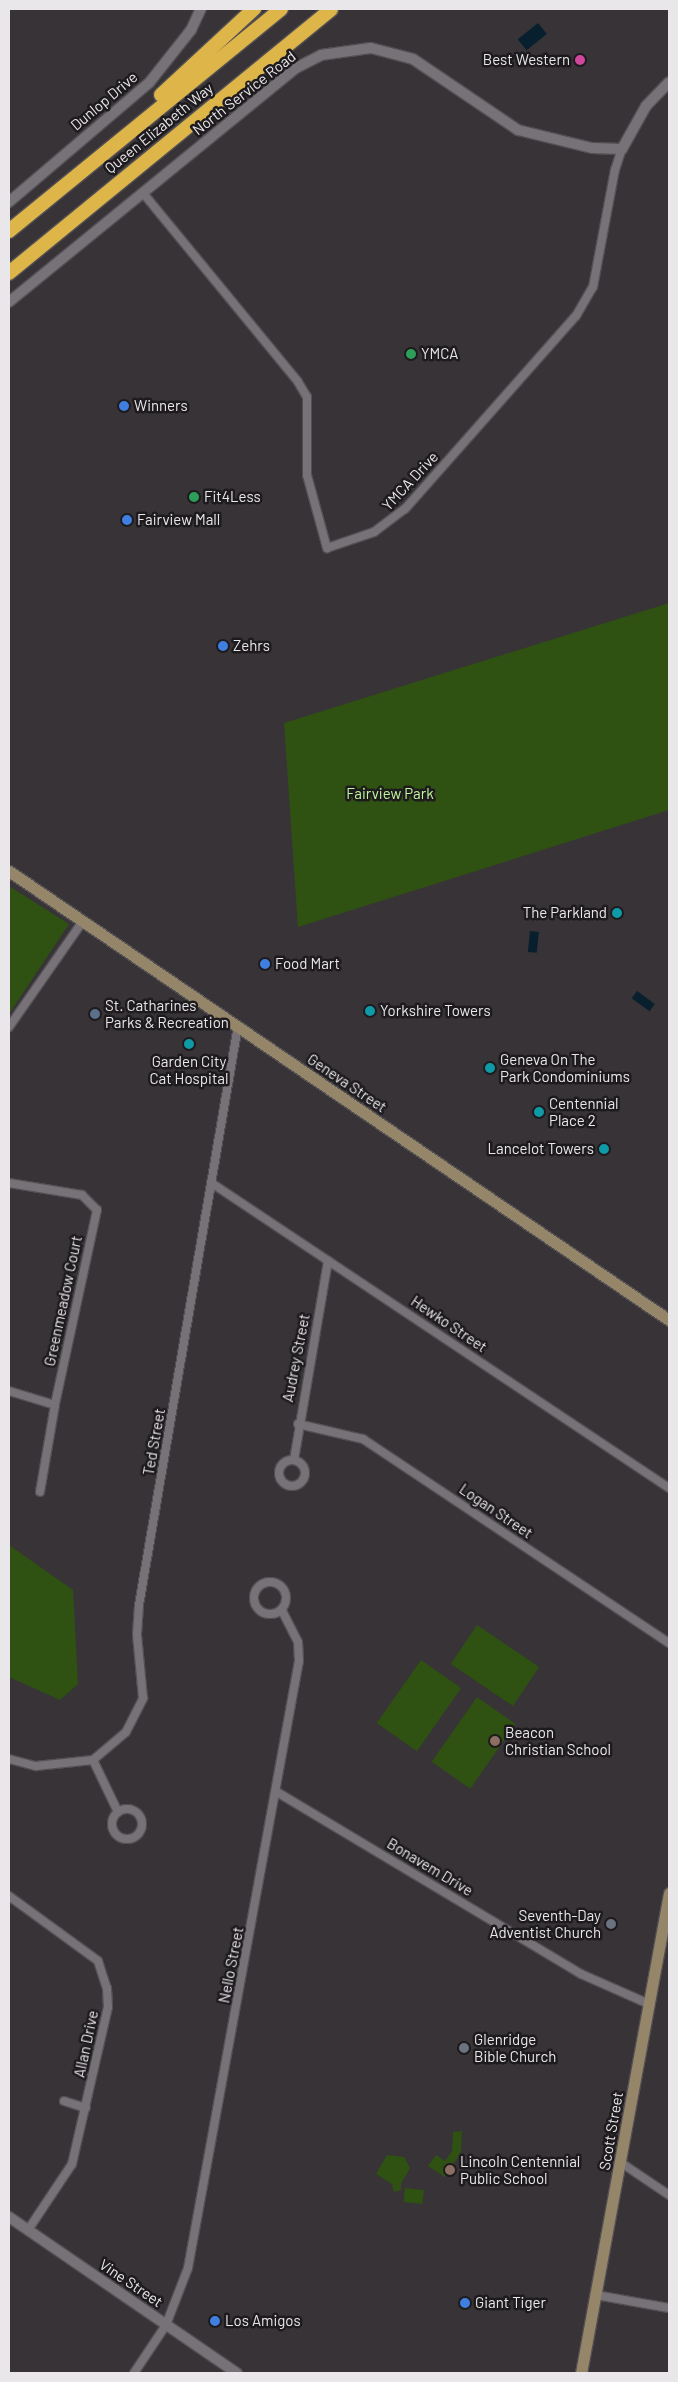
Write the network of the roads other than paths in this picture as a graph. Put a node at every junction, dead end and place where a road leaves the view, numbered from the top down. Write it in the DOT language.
graph roads {
  1 [pos="201,9"];
  2 [pos="254,9"];
  3 [pos="281,9"];
  4 [pos="331,9"];
  5 [pos="338,9"];
  6 [pos="295,39"];
  7 [pos="669,82"];
  8 [pos="622,149"];
  9 [pos="64,185"];
  10 [pos="144,193"];
  11 [pos="9,202"];
  12 [pos="9,231"];
  13 [pos="9,274"];
  14 [pos="9,302"];
  15 [pos="9,871"];
  16 [pos="83,921"];
  17 [pos="9,1026"];
  18 [pos="238,1026"];
  19 [pos="9,1183"];
  20 [pos="213,1184"];
  21 [pos="328,1261"];
  22 [pos="669,1320"];
  23 [pos="9,1391"];
  24 [pos="55,1405"];
  25 [pos="298,1424"];
  26 [pos="294,1460"];
  27 [pos="669,1488"];
  28 [pos="40,1492"];
  29 [pos="282,1610"];
  30 [pos="669,1643"];
  31 [pos="9,1759"];
  32 [pos="93,1760"];
  33 [pos="278,1792"];
  34 [pos="118,1812"];
  35 [pos="669,1893"];
  36 [pos="9,1896"];
  37 [pos="649,2004"];
  38 [pos="64,2101"];
  39 [pos="86,2108"];
  40 [pos="620,2162"];
  41 [pos="669,2195"];
  42 [pos="9,2217"];
  43 [pos="28,2230"];
  44 [pos="596,2295"];
  45 [pos="669,2308"];
  46 [pos="166,2325"];
  47 [pos="134,2373"];
  48 [pos="237,2373"];
  49 [pos="581,2373"];
  1 -- 11 [label="street, Dunlop Drive"];
  2 -- 9 [label="highway"];
  3 -- 9 [label="highway, Queen Elizabeth Way"];
  4 -- 6 [label="highway, Queen Elizabeth Way"];
  5 -- 6 [label="highway"];
  6 -- 13 [label="highway, Queen Elizabeth Way"];
  7 -- 8 [label="street"];
  8 -- 10 [label="street, North Service Road"];
  8 -- 10 [label="street, YMCA Drive"];
  9 -- 12 [label="highway, Queen Elizabeth Way"];
  10 -- 14 [label="street, North Service Road"];
  15 -- 16 [label="main road, Geneva Street"];
  16 -- 17 [label="street"];
  16 -- 18 [label="main road, Geneva Street"];
  18 -- 20 [label="street, Ted Street"];
  18 -- 22 [label="main road, Geneva Street"];
  19 -- 24 [label="street, Greenmeadow Court"];
  20 -- 21 [label="street, Hewko Street"];
  20 -- 32 [label="street, Ted Street"];
  21 -- 25 [label="street, Audrey Street"];
  21 -- 27 [label="street, Hewko Street"];
  23 -- 24 [label="street"];
  24 -- 28 [label="street, Greenmeadow Court"];
  25 -- 26 [label="street, Audrey Street"];
  25 -- 30 [label="street, Logan Street"];
  29 -- 29 [label="street"];
  29 -- 33 [label="street, Nello Street"];
  31 -- 32 [label="street"];
  32 -- 34 [label="street"];
  33 -- 37 [label="street, Bonavem Drive"];
  33 -- 46 [label="street, Nello Street"];
  35 -- 37 [label="main road, Scott Street"];
  36 -- 39 [label="street, Allan Drive"];
  37 -- 40 [label="main road, Scott Street"];
  38 -- 39 [label="street"];
  39 -- 43 [label="street, Allan Drive"];
  40 -- 41 [label="street"];
  40 -- 44 [label="main road, Scott Street"];
  42 -- 43 [label="street, Vine Street"];
  43 -- 46 [label="street, Vine Street"];
  44 -- 45 [label="street"];
  44 -- 49 [label="main road, Scott Street"];
  46 -- 47 [label="street, Nello Street"];
  46 -- 48 [label="street, Vine Street"];
}
